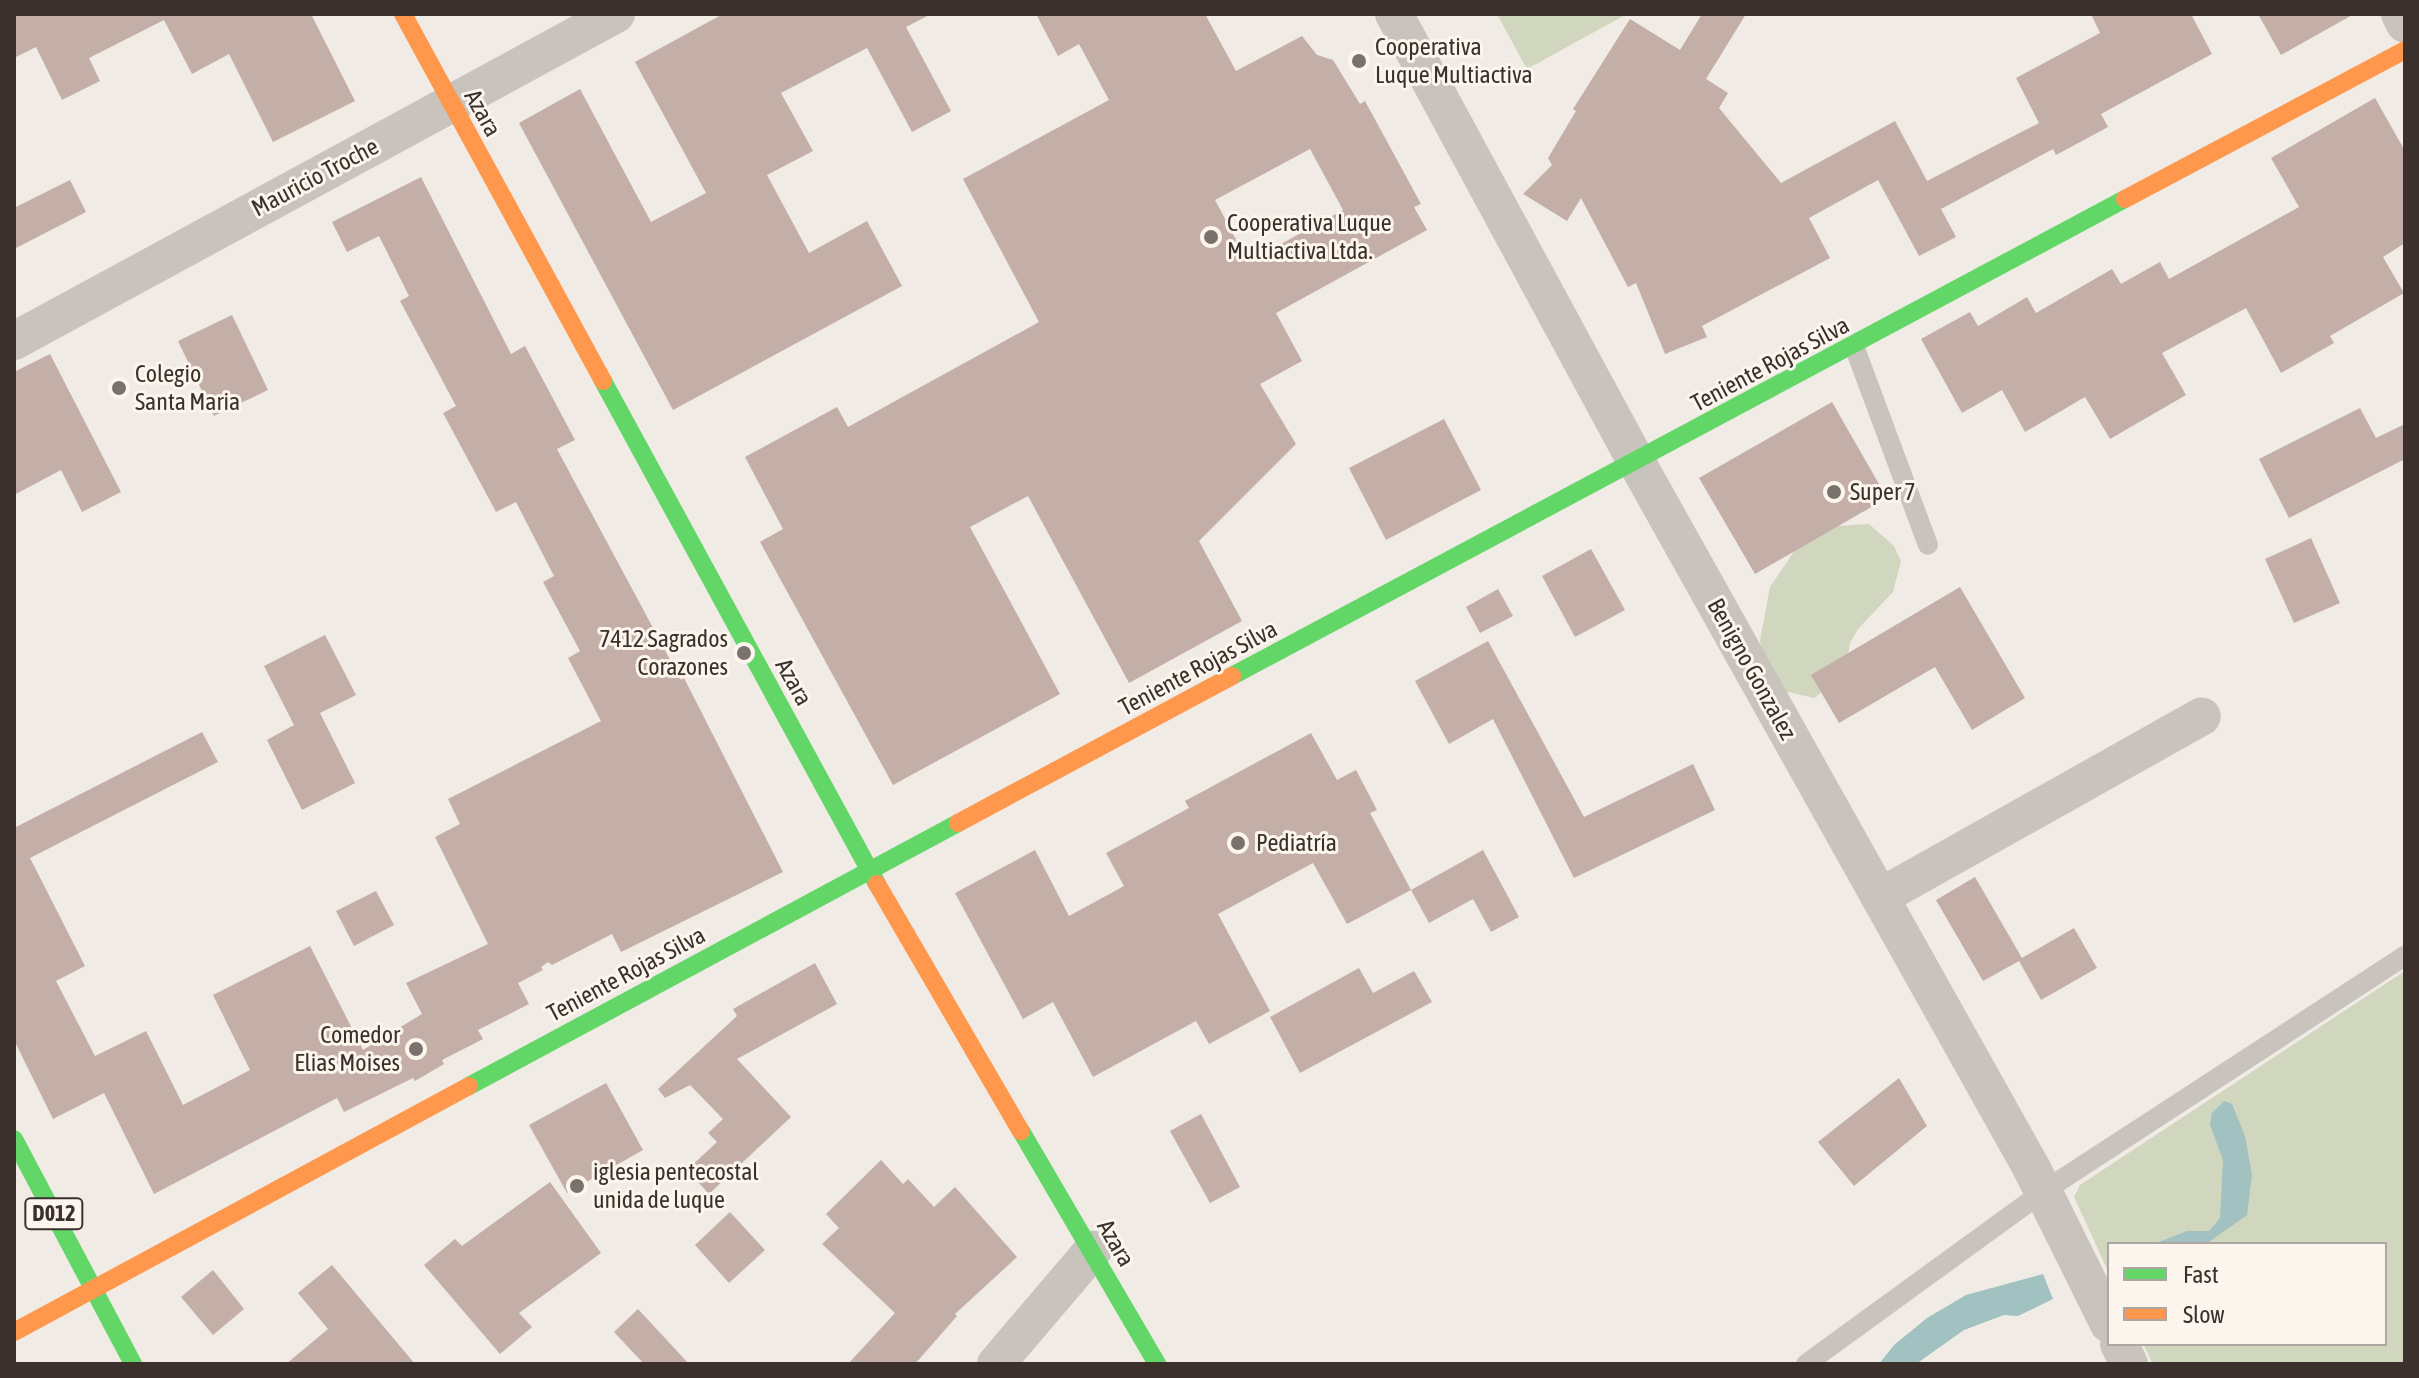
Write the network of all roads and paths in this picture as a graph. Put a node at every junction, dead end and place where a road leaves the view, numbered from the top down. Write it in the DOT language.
graph roads {
  1 [pos="403,14"];
  2 [pos="616,14"];
  3 [pos="1394,14"];
  4 [pos="2400,14"];
  5 [pos="2405,24"];
  6 [pos="2405,50"];
  7 [pos="451,104"];
  8 [pos="14,341"];
  9 [pos="1854,346"];
  10 [pos="1637,463"];
  11 [pos="1928,545"];
  12 [pos="2202,716"];
  13 [pos="869,870"];
  14 [pos="1880,897"];
  15 [pos="2405,956"];
  16 [pos="14,1139"];
  17 [pos="2044,1191"];
  18 [pos="1093,1250"];
  19 [pos="94,1289"];
  20 [pos="2107,1320"];
  21 [pos="14,1332"];
  22 [pos="2120,1346"];
  23 [pos="133,1364"];
  24 [pos="996,1364"];
  25 [pos="1157,1364"];
  26 [pos="1806,1364"];
  27 [pos="2129,1364"];
  1 -- 7 [label="main road, Azara"];
  2 -- 7 [label="street, Mauricio Troche"];
  3 -- 10 [label="street, Benigno Gonzalez"];
  4 -- 5 [label="street"];
  6 -- 9 [label="main road, Teniente Rojas Silva"];
  7 -- 8 [label="street, Mauricio Troche"];
  7 -- 13 [label="main road, Azara"];
  9 -- 10 [label="main road, Teniente Rojas Silva"];
  9 -- 11 [label="lane"];
  10 -- 13 [label="main road, Teniente Rojas Silva"];
  10 -- 14 [label="street, Benigno Gonzalez"];
  12 -- 14 [label="street"];
  13 -- 18 [label="main road, Azara"];
  13 -- 19 [label="main road, Teniente Rojas Silva"];
  14 -- 17 [label="street, Benigno Gonzalez"];
  15 -- 17 [label="lane"];
  16 -- 19 [label="main road, D012"];
  17 -- 20 [label="street, Benigno Gonzalez"];
  17 -- 26 [label="lane"];
  18 -- 24 [label="street"];
  18 -- 25 [label="main road, Azara"];
  19 -- 21 [label="main road, Teniente Rojas Silva"];
  19 -- 23 [label="main road, D012"];
  22 -- 27 [label="street"];
}
